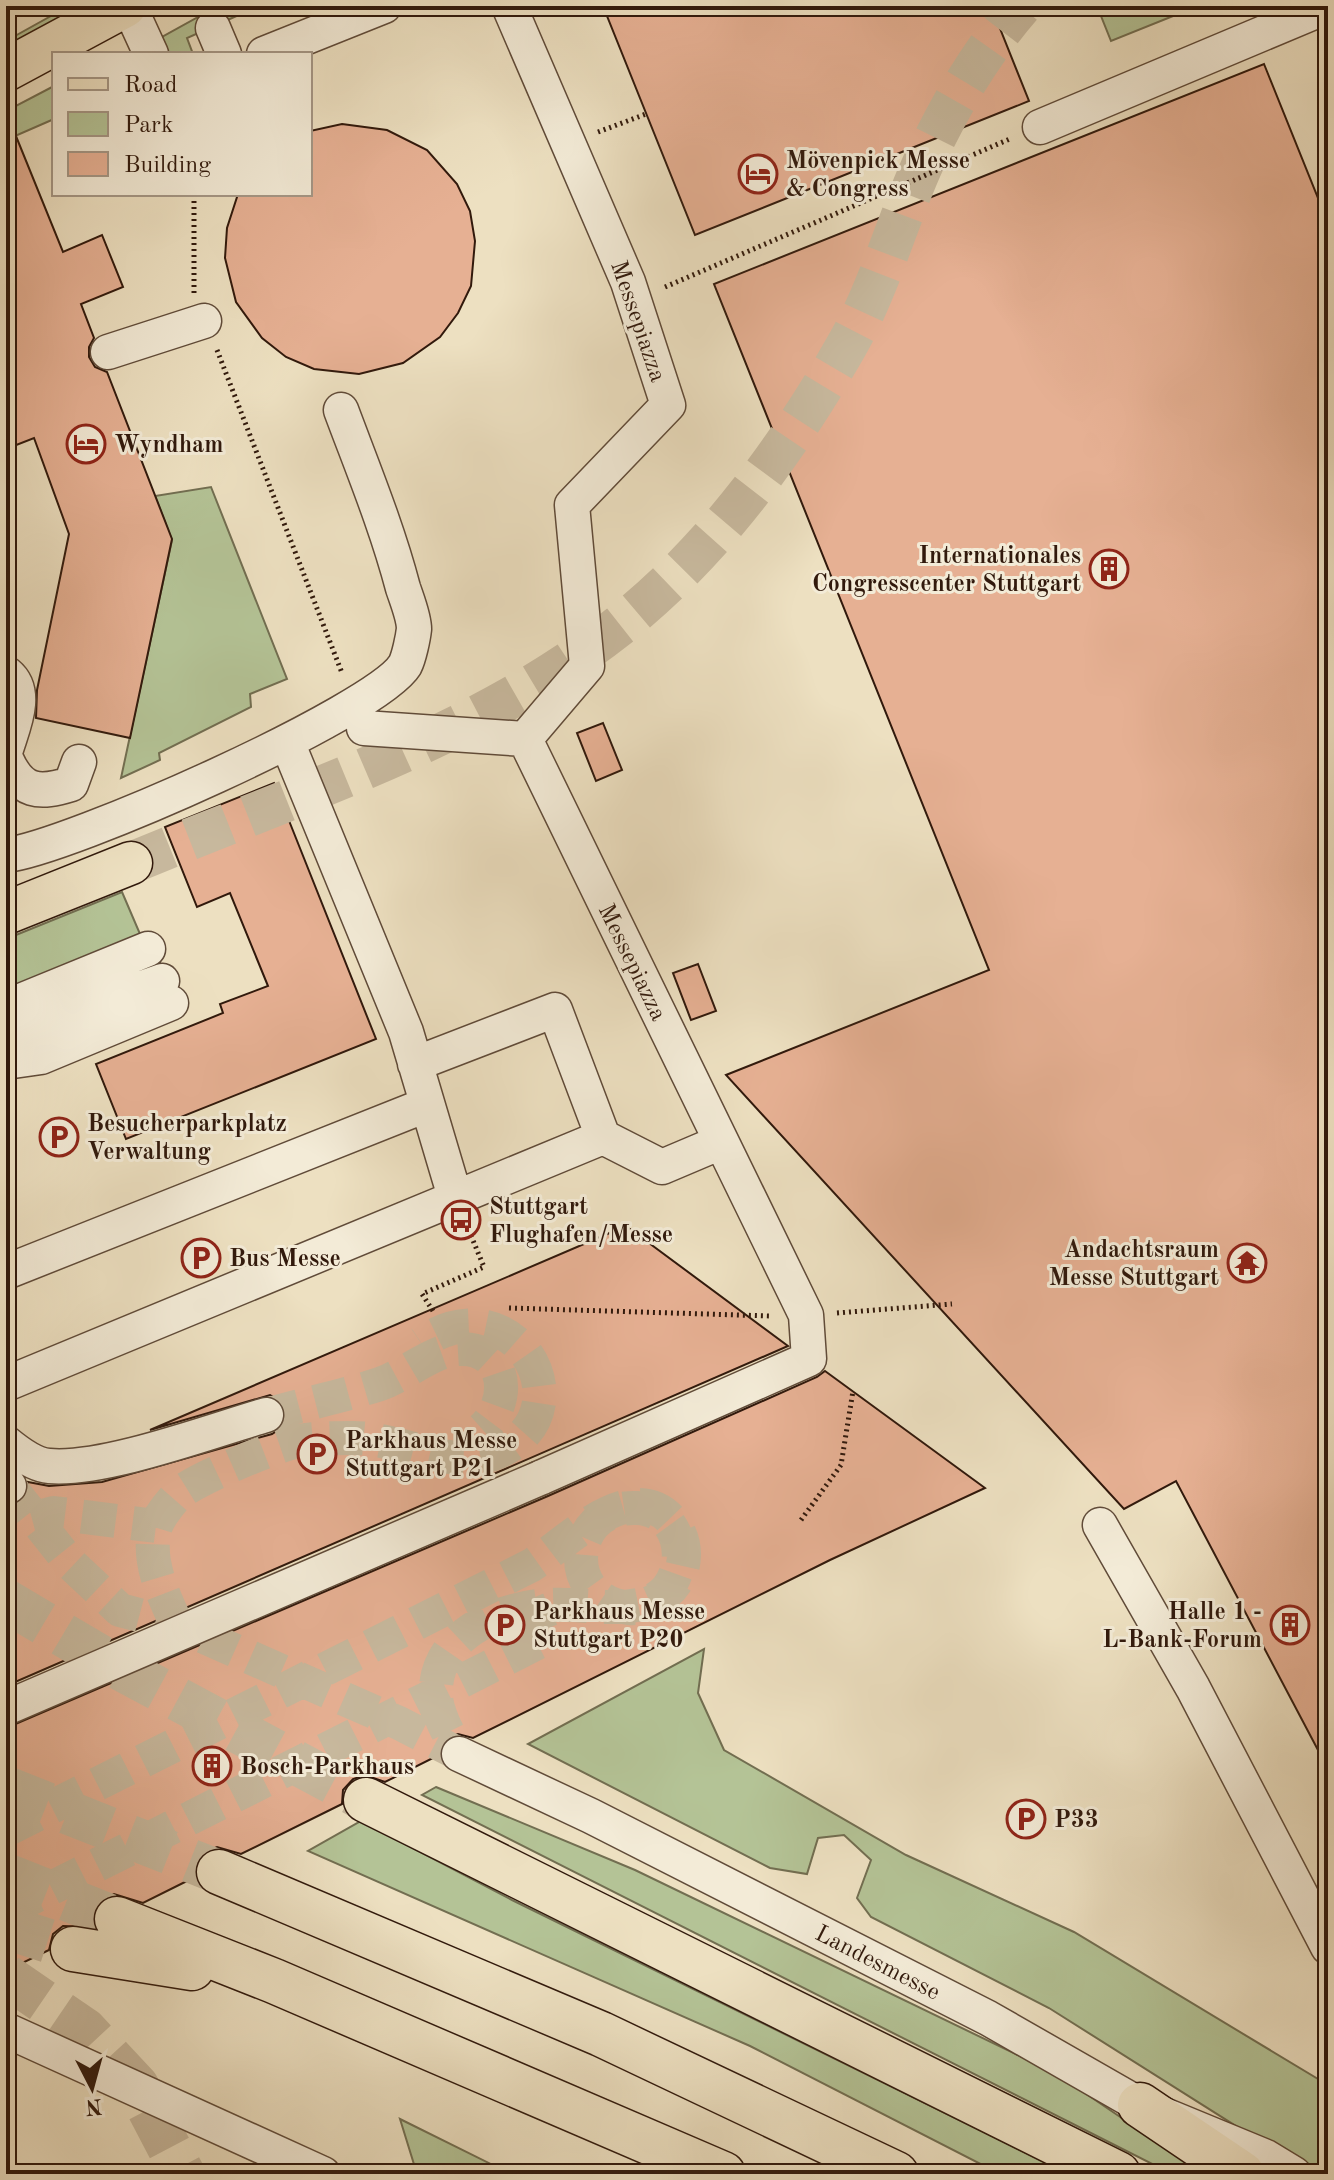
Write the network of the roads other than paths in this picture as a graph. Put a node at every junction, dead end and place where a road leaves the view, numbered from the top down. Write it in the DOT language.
graph roads {
  1 [pos="127,6"];
  2 [pos="384,6"];
  3 [pos="509,6"];
  4 [pos="1328,6"];
  5 [pos="150,52"];
  6 [pos="269,52"];
  7 [pos="6,70"];
  8 [pos="1040,127"];
  9 [pos="204,321"];
  10 [pos="108,352"];
  11 [pos="341,410"];
  12 [pos="7,674"];
  13 [pos="359,716"];
  14 [pos="525,739"];
  15 [pos="287,742"];
  16 [pos="6,749"];
  17 [pos="6,759"];
  18 [pos="79,762"];
  19 [pos="6,855"];
  20 [pos="131,863"];
  21 [pos="6,913"];
  22 [pos="148,949"];
  23 [pos="6,1007"];
  24 [pos="6,1036"];
  25 [pos="6,1062"];
  26 [pos="415,1064"];
  27 [pos="426,1105"];
  28 [pos="603,1137"];
  29 [pos="721,1142"];
  30 [pos="455,1197"];
  31 [pos="6,1272"];
  32 [pos="6,1384"];
  33 [pos="266,1415"];
  34 [pos="6,1443"];
  35 [pos="1100,1525"];
  36 [pos="6,1708"];
  37 [pos="459,1754"];
  38 [pos="366,1800"];
  39 [pos="219,1872"];
  40 [pos="117,1919"];
  41 [pos="1328,1947"];
  42 [pos="73,1949"];
  43 [pos="274,1981"];
  44 [pos="6,2030"];
  45 [pos="1140,2105"];
  46 [pos="323,2174"];
  47 [pos="723,2174"];
  48 [pos="896,2174"];
  49 [pos="1118,2174"];
  50 [pos="1242,2174"];
  51 [pos="1294,2174"];
  1 -- 5 [label="street"];
  1 -- 7 [label="main road"];
  2 -- 6 [label="street"];
  3 -- 14 [label="street, Messepiazza"];
  4 -- 8 [label="street"];
  9 -- 10 [label="street"];
  11 -- 13 [label="street"];
  12 -- 16 [label="street"];
  13 -- 14 [label="street"];
  13 -- 15 [label="street"];
  14 -- 29 [label="street, Messepiazza"];
  15 -- 19 [label="street"];
  15 -- 26 [label="street"];
  17 -- 18 [label="street"];
  20 -- 21 [label="main road"];
  22 -- 23 [label="street"];
  24 -- 25 [label="street"];
  26 -- 27 [label="street"];
  26 -- 28 [label="street"];
  27 -- 30 [label="street"];
  27 -- 31 [label="street"];
  28 -- 29 [label="street"];
  28 -- 30 [label="street"];
  29 -- 36 [label="street, Messepiazza, bridge"];
  30 -- 32 [label="street"];
  33 -- 34 [label="street"];
  35 -- 41 [label="street"];
  37 -- 45 [label="street, Landesmesse"];
  38 -- 49 [label="highway"];
  39 -- 48 [label="highway"];
  40 -- 43 [label="highway"];
  42 -- 43 [label="highway"];
  43 -- 47 [label="highway"];
  44 -- 46 [label="street"];
  45 -- 50 [label="highway"];
  45 -- 51 [label="street, Landesmesse"];
}
